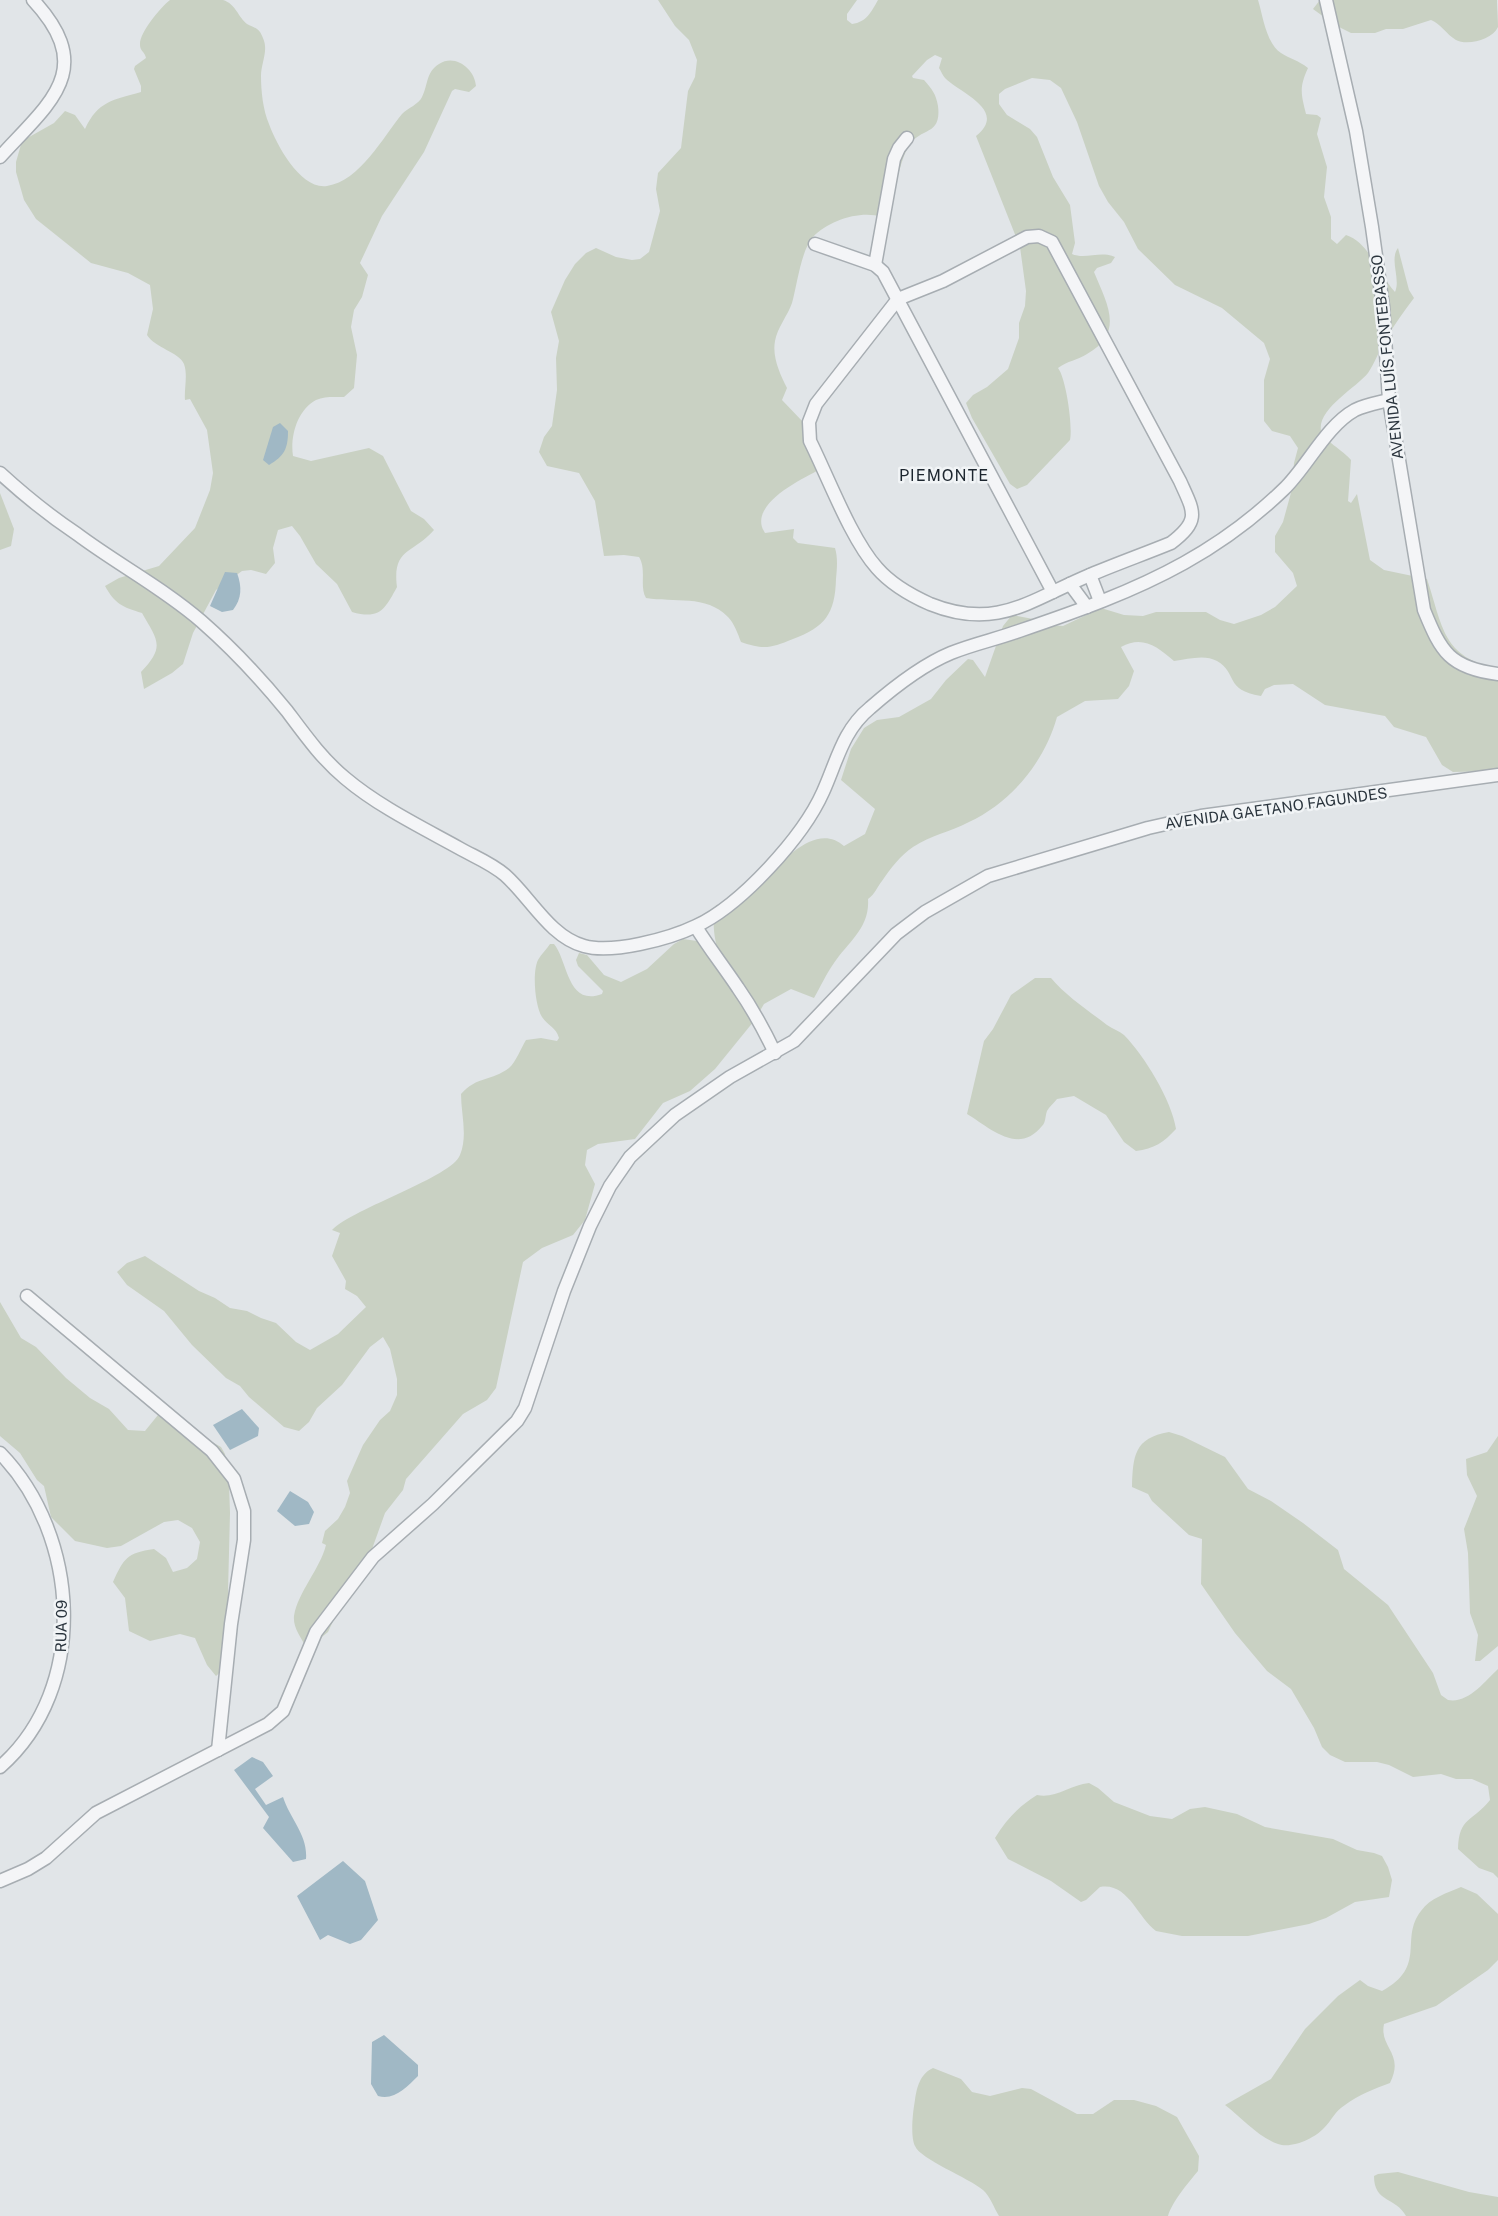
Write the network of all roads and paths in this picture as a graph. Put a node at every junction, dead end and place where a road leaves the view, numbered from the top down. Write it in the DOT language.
graph roads {
  1 [pos="32,0"];
  2 [pos="1326,0"];
  3 [pos="907,138"];
  4 [pos="0,157"];
  5 [pos="815,244"];
  6 [pos="875,265"];
  7 [pos="898,299"];
  8 [pos="1389,400"];
  9 [pos="0,473"];
  10 [pos="1090,575"];
  11 [pos="1070,584"];
  12 [pos="1053,592"];
  13 [pos="1100,601"];
  14 [pos="1087,607"];
  15 [pos="1498,674"];
  16 [pos="1498,776"];
  17 [pos="696,927"];
  18 [pos="774,1053"];
  19 [pos="27,1296"];
  20 [pos="0,1452"];
  21 [pos="218,1750"];
  22 [pos="0,1767"];
  23 [pos="0,1881"];
  1 -- 4 [label="street"];
  2 -- 8 [label="street, AVENIDA LUÍS FONTEBASSO"];
  3 -- 6 [label="street"];
  5 -- 6 [label="street"];
  6 -- 7 [label="street"];
  7 -- 10 [label="street"];
  7 -- 12 [label="street"];
  7 -- 12 [label="street"];
  8 -- 13 [label="street"];
  8 -- 15 [label="street, AVENIDA LUÍS FONTEBASSO"];
  9 -- 17 [label="street"];
  10 -- 11 [label="street"];
  10 -- 13 [label="street"];
  11 -- 12 [label="street"];
  11 -- 14 [label="street"];
  13 -- 14 [label="street"];
  14 -- 17 [label="street"];
  16 -- 18 [label="street, AVENIDA GAETANO FAGUNDES"];
  17 -- 18 [label="street"];
  18 -- 21 [label="street, AVENIDA GAETANO FAGUNDES"];
  19 -- 21 [label="street"];
  20 -- 22 [label="street, RUA 09"];
  21 -- 23 [label="street, AVENIDA GAETANO FAGUNDES"];
}
